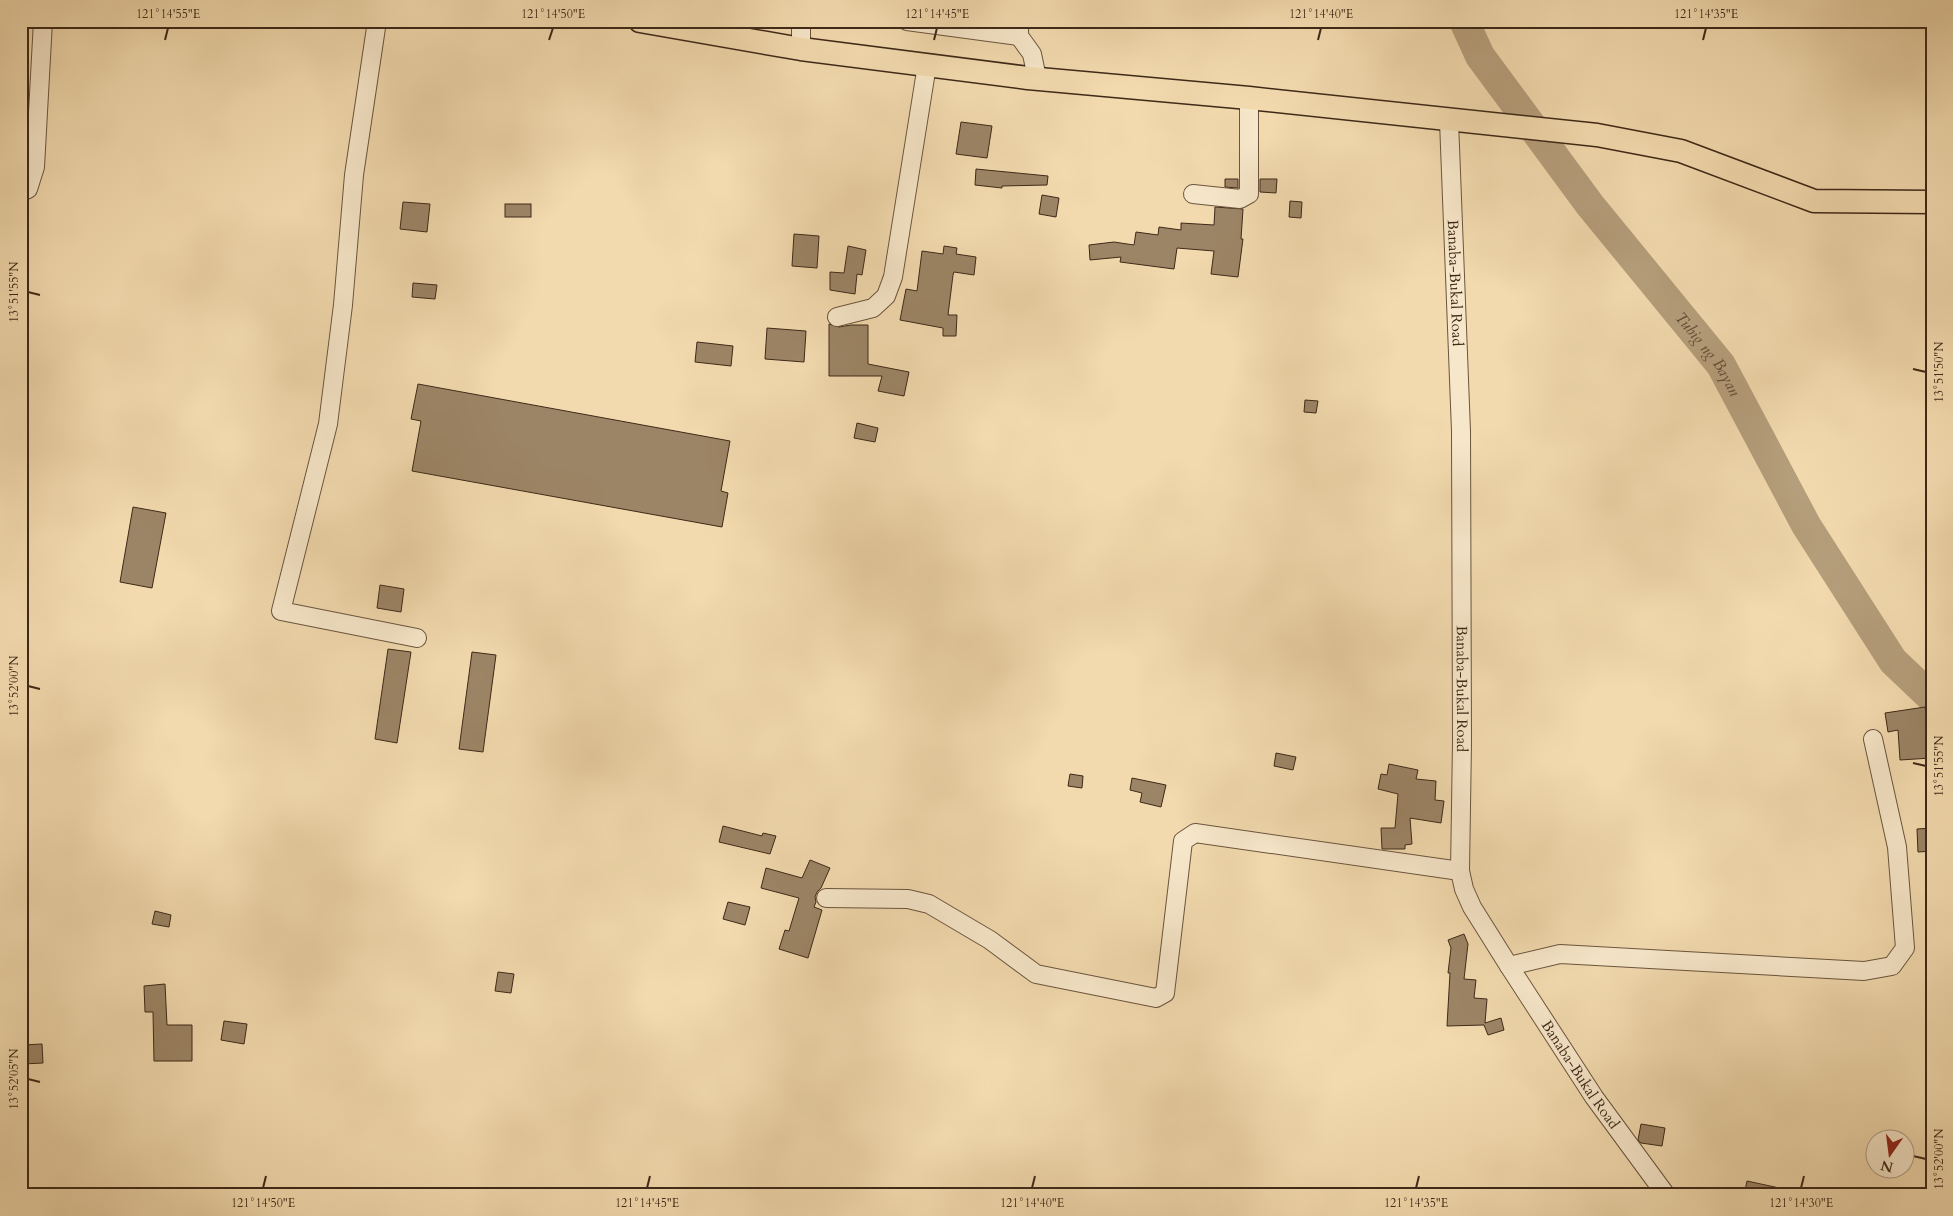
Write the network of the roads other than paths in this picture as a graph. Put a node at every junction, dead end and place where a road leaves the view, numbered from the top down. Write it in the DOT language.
graph roads {
  1 [pos="43,21"];
  2 [pos="376,21"];
  3 [pos="640,21"];
  4 [pos="801,21"];
  5 [pos="907,21"];
  6 [pos="1019,29"];
  7 [pos="800,49"];
  8 [pos="927,65"];
  9 [pos="1036,78"];
  10 [pos="1249,98"];
  11 [pos="1449,121"];
  12 [pos="21,192"];
  13 [pos="1193,194"];
  14 [pos="1932,202"];
  15 [pos="837,317"];
  16 [pos="417,638"];
  17 [pos="1873,739"];
  18 [pos="1460,871"];
  19 [pos="826,898"];
  20 [pos="1509,966"];
  21 [pos="1659,1193"];
  1 -- 12 [label="street"];
  2 -- 16 [label="street"];
  3 -- 7 [label="main road"];
  4 -- 7 [label="street"];
  5 -- 6 [label="street"];
  6 -- 9 [label="street"];
  7 -- 8 [label="main road"];
  8 -- 9 [label="main road"];
  8 -- 15 [label="street"];
  9 -- 10 [label="main road"];
  10 -- 11 [label="main road"];
  10 -- 13 [label="street"];
  11 -- 14 [label="main road"];
  11 -- 18 [label="street, Banaba-Bukal Road"];
  17 -- 20 [label="street"];
  18 -- 19 [label="street"];
  18 -- 20 [label="street, Banaba-Bukal Road"];
  20 -- 21 [label="street, Banaba-Bukal Road"];
}
